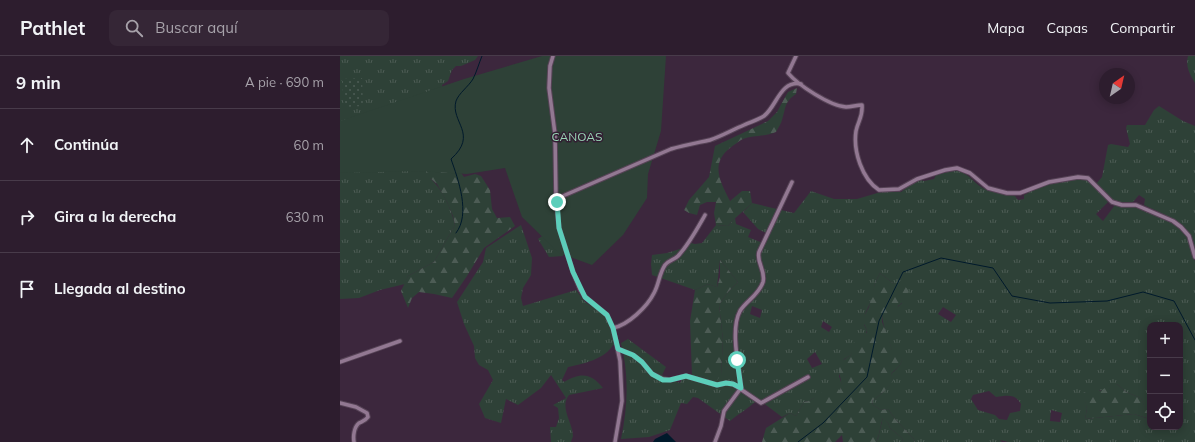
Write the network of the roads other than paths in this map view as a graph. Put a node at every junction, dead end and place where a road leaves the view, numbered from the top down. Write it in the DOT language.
graph roads {
  1 [pos="553,56"];
  2 [pos="796,56"];
  3 [pos="802,84"];
  4 [pos="792,182"];
  5 [pos="556,199"];
  6 [pos="705,215"];
  7 [pos="1195,257"];
  8 [pos="613,328"];
  9 [pos="400,341"];
  10 [pos="618,349"];
  11 [pos="340,362"];
  12 [pos="808,377"];
  13 [pos="741,388"];
  14 [pos="340,403"];
  15 [pos="354,442"];
  16 [pos="615,442"];
  17 [pos="715,442"];
  1 -- 5 [label="street"];
  2 -- 3 [label="street"];
  3 -- 5 [label="street"];
  3 -- 7 [label="street"];
  4 -- 13 [label="street"];
  5 -- 8 [label="street"];
  6 -- 8 [label="street"];
  8 -- 10 [label="street"];
  9 -- 11 [label="street"];
  10 -- 13 [label="street"];
  10 -- 16 [label="street"];
  12 -- 13 [label="street"];
  13 -- 17 [label="street"];
  14 -- 15 [label="street"];
}
